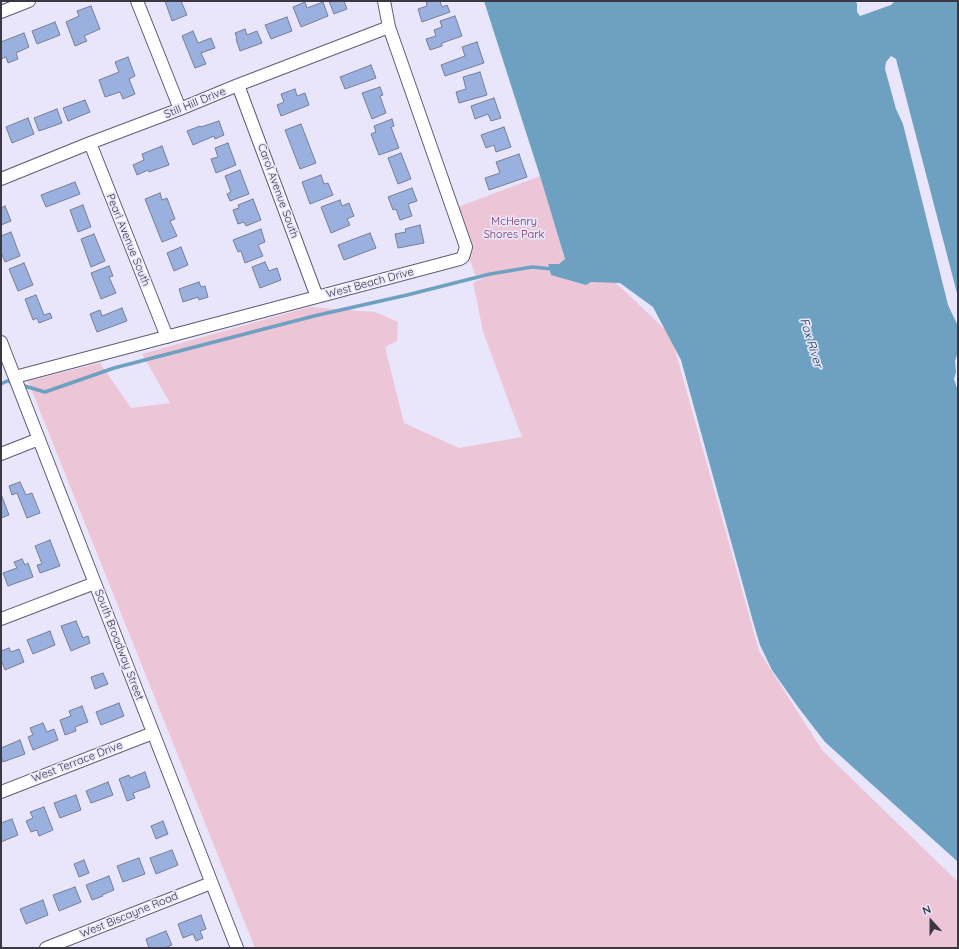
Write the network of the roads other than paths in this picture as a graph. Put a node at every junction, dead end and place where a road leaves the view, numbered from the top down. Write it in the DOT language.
graph roads {
  1 [pos="29,1"];
  2 [pos="137,1"];
  3 [pos="384,1"];
  4 [pos="1,12"];
  5 [pos="389,27"];
  6 [pos="238,86"];
  7 [pos="180,110"];
  8 [pos="90,143"];
  9 [pos="1,179"];
  10 [pos="317,297"];
  11 [pos="167,337"];
  12 [pos="1,342"];
  13 [pos="15,377"];
  14 [pos="39,439"];
  15 [pos="1,454"];
  16 [pos="95,583"];
  17 [pos="1,618"];
  18 [pos="153,733"];
  19 [pos="1,792"];
  20 [pos="211,883"];
  21 [pos="46,948"];
  22 [pos="237,948"];
  1 -- 4 [label="street"];
  2 -- 7 [label="street"];
  3 -- 5 [label="street, West Beach Drive"];
  5 -- 6 [label="street, Still Hill Drive"];
  5 -- 10 [label="street, West Beach Drive"];
  6 -- 7 [label="street, Still Hill Drive"];
  6 -- 10 [label="street, Carol Avenue South"];
  7 -- 8 [label="street, Still Hill Drive"];
  8 -- 9 [label="street, Still Hill Drive"];
  8 -- 11 [label="street, Pearl Avenue South"];
  10 -- 11 [label="street, West Beach Drive"];
  11 -- 13 [label="street, West Beach Drive"];
  12 -- 13 [label="street, South Broadway Street"];
  13 -- 14 [label="street, South Broadway Street"];
  14 -- 15 [label="street"];
  14 -- 16 [label="street, South Broadway Street"];
  16 -- 17 [label="street"];
  16 -- 18 [label="street, South Broadway Street"];
  18 -- 19 [label="street, West Terrace Drive"];
  18 -- 20 [label="street, South Broadway Street"];
  20 -- 21 [label="street, West Biscayne Road"];
  20 -- 22 [label="street, South Broadway Street"];
}
